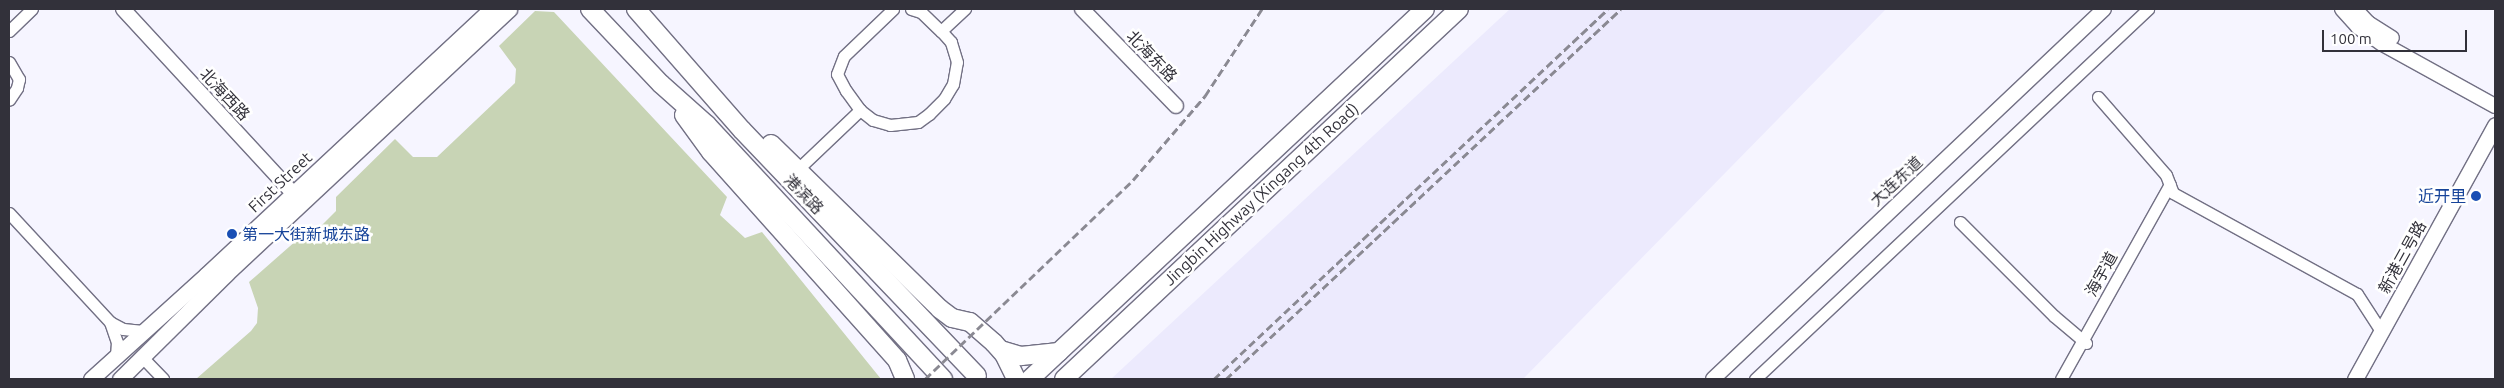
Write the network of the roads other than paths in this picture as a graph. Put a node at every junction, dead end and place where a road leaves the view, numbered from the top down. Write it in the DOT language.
graph roads {
  1 [pos="32,9"];
  2 [pos="122,9"];
  3 [pos="490,9"];
  4 [pos="509,9"];
  5 [pos="590,9"];
  6 [pos="636,9"];
  7 [pos="893,9"];
  8 [pos="911,9"];
  9 [pos="965,9"];
  10 [pos="1082,9"];
  11 [pos="1425,9"];
  12 [pos="1459,9"];
  13 [pos="2104,9"];
  14 [pos="2148,9"];
  15 [pos="2342,9"];
  16 [pos="2355,9"];
  17 [pos="9,31"];
  18 [pos="942,31"];
  19 [pos="9,62"];
  20 [pos="686,65"];
  21 [pos="661,84"];
  22 [pos="2495,96"];
  23 [pos="2098,97"];
  24 [pos="9,100"];
  25 [pos="1176,106"];
  26 [pos="2495,106"];
  27 [pos="860,110"];
  28 [pos="2495,125"];
  29 [pos="2495,146"];
  30 [pos="798,169"];
  31 [pos="2171,186"];
  32 [pos="298,198"];
  33 [pos="9,213"];
  34 [pos="1960,222"];
  35 [pos="110,322"];
  36 [pos="143,331"];
  37 [pos="2381,331"];
  38 [pos="2084,342"];
  39 [pos="1001,350"];
  40 [pos="1059,352"];
  41 [pos="116,356"];
  42 [pos="143,358"];
  43 [pos="977,376"];
  44 [pos="91,379"];
  45 [pos="120,379"];
  46 [pos="163,379"];
  47 [pos="905,379"];
  48 [pos="943,379"];
  49 [pos="1016,379"];
  50 [pos="1030,379"];
  51 [pos="1064,379"];
  52 [pos="1713,379"];
  53 [pos="1755,379"];
  54 [pos="2061,379"];
  55 [pos="2065,379"];
  56 [pos="2355,379"];
  57 [pos="2365,379"];
  1 -- 17 [label="street"];
  2 -- 32 [label="street, 北海西路"];
  3 -- 32 [label="main road, First Street"];
  4 -- 32 [label="main road, First Street"];
  5 -- 21 [label="main road"];
  6 -- 20 [label="main road, 港滨路"];
  7 -- 27 [label="street"];
  8 -- 18 [label="street"];
  9 -- 18 [label="street"];
  10 -- 25 [label="street, 北海东路"];
  11 -- 40 [label="main road, Jingbin Highway (Xingang 4th Road)"];
  12 -- 51 [label="main road, Jingbin Highway (Xingang 4th Road)"];
  13 -- 52 [label="street, 大连东道"];
  14 -- 53 [label="street"];
  15 -- 26 [label="street"];
  16 -- 22 [label="street"];
  18 -- 27 [label="street"];
  19 -- 24 [label="street"];
  20 -- 30 [label="main road"];
  20 -- 43 [label="main road, 港滨路"];
  21 -- 47 [label="main road"];
  21 -- 48 [label="main road"];
  23 -- 31 [label="street"];
  27 -- 30 [label="street"];
  28 -- 37 [label="main road, 新港三号路"];
  29 -- 57 [label="main road, 新港三号路"];
  30 -- 39 [label="main road"];
  31 -- 37 [label="street"];
  31 -- 38 [label="street, 海宇道"];
  32 -- 36 [label="main road, First Street"];
  32 -- 42 [label="main road, First Street"];
  33 -- 35 [label="street"];
  34 -- 38 [label="street"];
  35 -- 36 [label="street"];
  35 -- 41 [label="street"];
  36 -- 41 [label="main road, First Street"];
  37 -- 56 [label="main road, 新港三号路"];
  38 -- 54 [label="street, 海宇道"];
  38 -- 55 [label="street, 海宇道"];
  39 -- 40 [label="main road"];
  39 -- 49 [label="main road"];
  40 -- 50 [label="main road, Jingbin Highway (Xingang 4th Road)"];
  41 -- 44 [label="main road, First Street"];
  42 -- 45 [label="main road, First Street"];
  42 -- 46 [label="street"];
}
